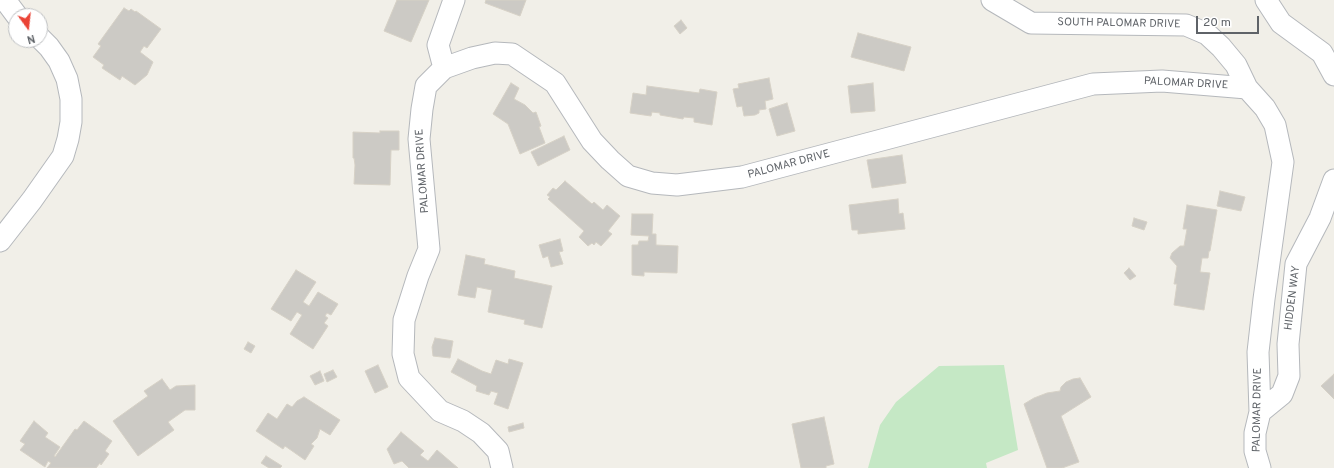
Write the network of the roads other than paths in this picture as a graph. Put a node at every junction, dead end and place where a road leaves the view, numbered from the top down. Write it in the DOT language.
graph roads {
  1 [pos="454,0"];
  2 [pos="992,0"];
  3 [pos="1266,0"];
  4 [pos="48,46"];
  5 [pos="444,68"];
  6 [pos="1334,75"];
  7 [pos="1247,88"];
  8 [pos="1334,180"];
  9 [pos="0,241"];
  10 [pos="1260,412"];
  11 [pos="502,468"];
  12 [pos="1260,468"];
  1 -- 5 [label="street"];
  2 -- 7 [label="street, SOUTH PALOMAR DRIVE"];
  3 -- 6 [label="street"];
  4 -- 9 [label="street"];
  5 -- 7 [label="street, PALOMAR DRIVE"];
  5 -- 11 [label="street, PALOMAR DRIVE"];
  7 -- 10 [label="street, PALOMAR DRIVE"];
  8 -- 10 [label="street, HIDDEN WAY"];
  10 -- 12 [label="street, PALOMAR DRIVE"];
}
